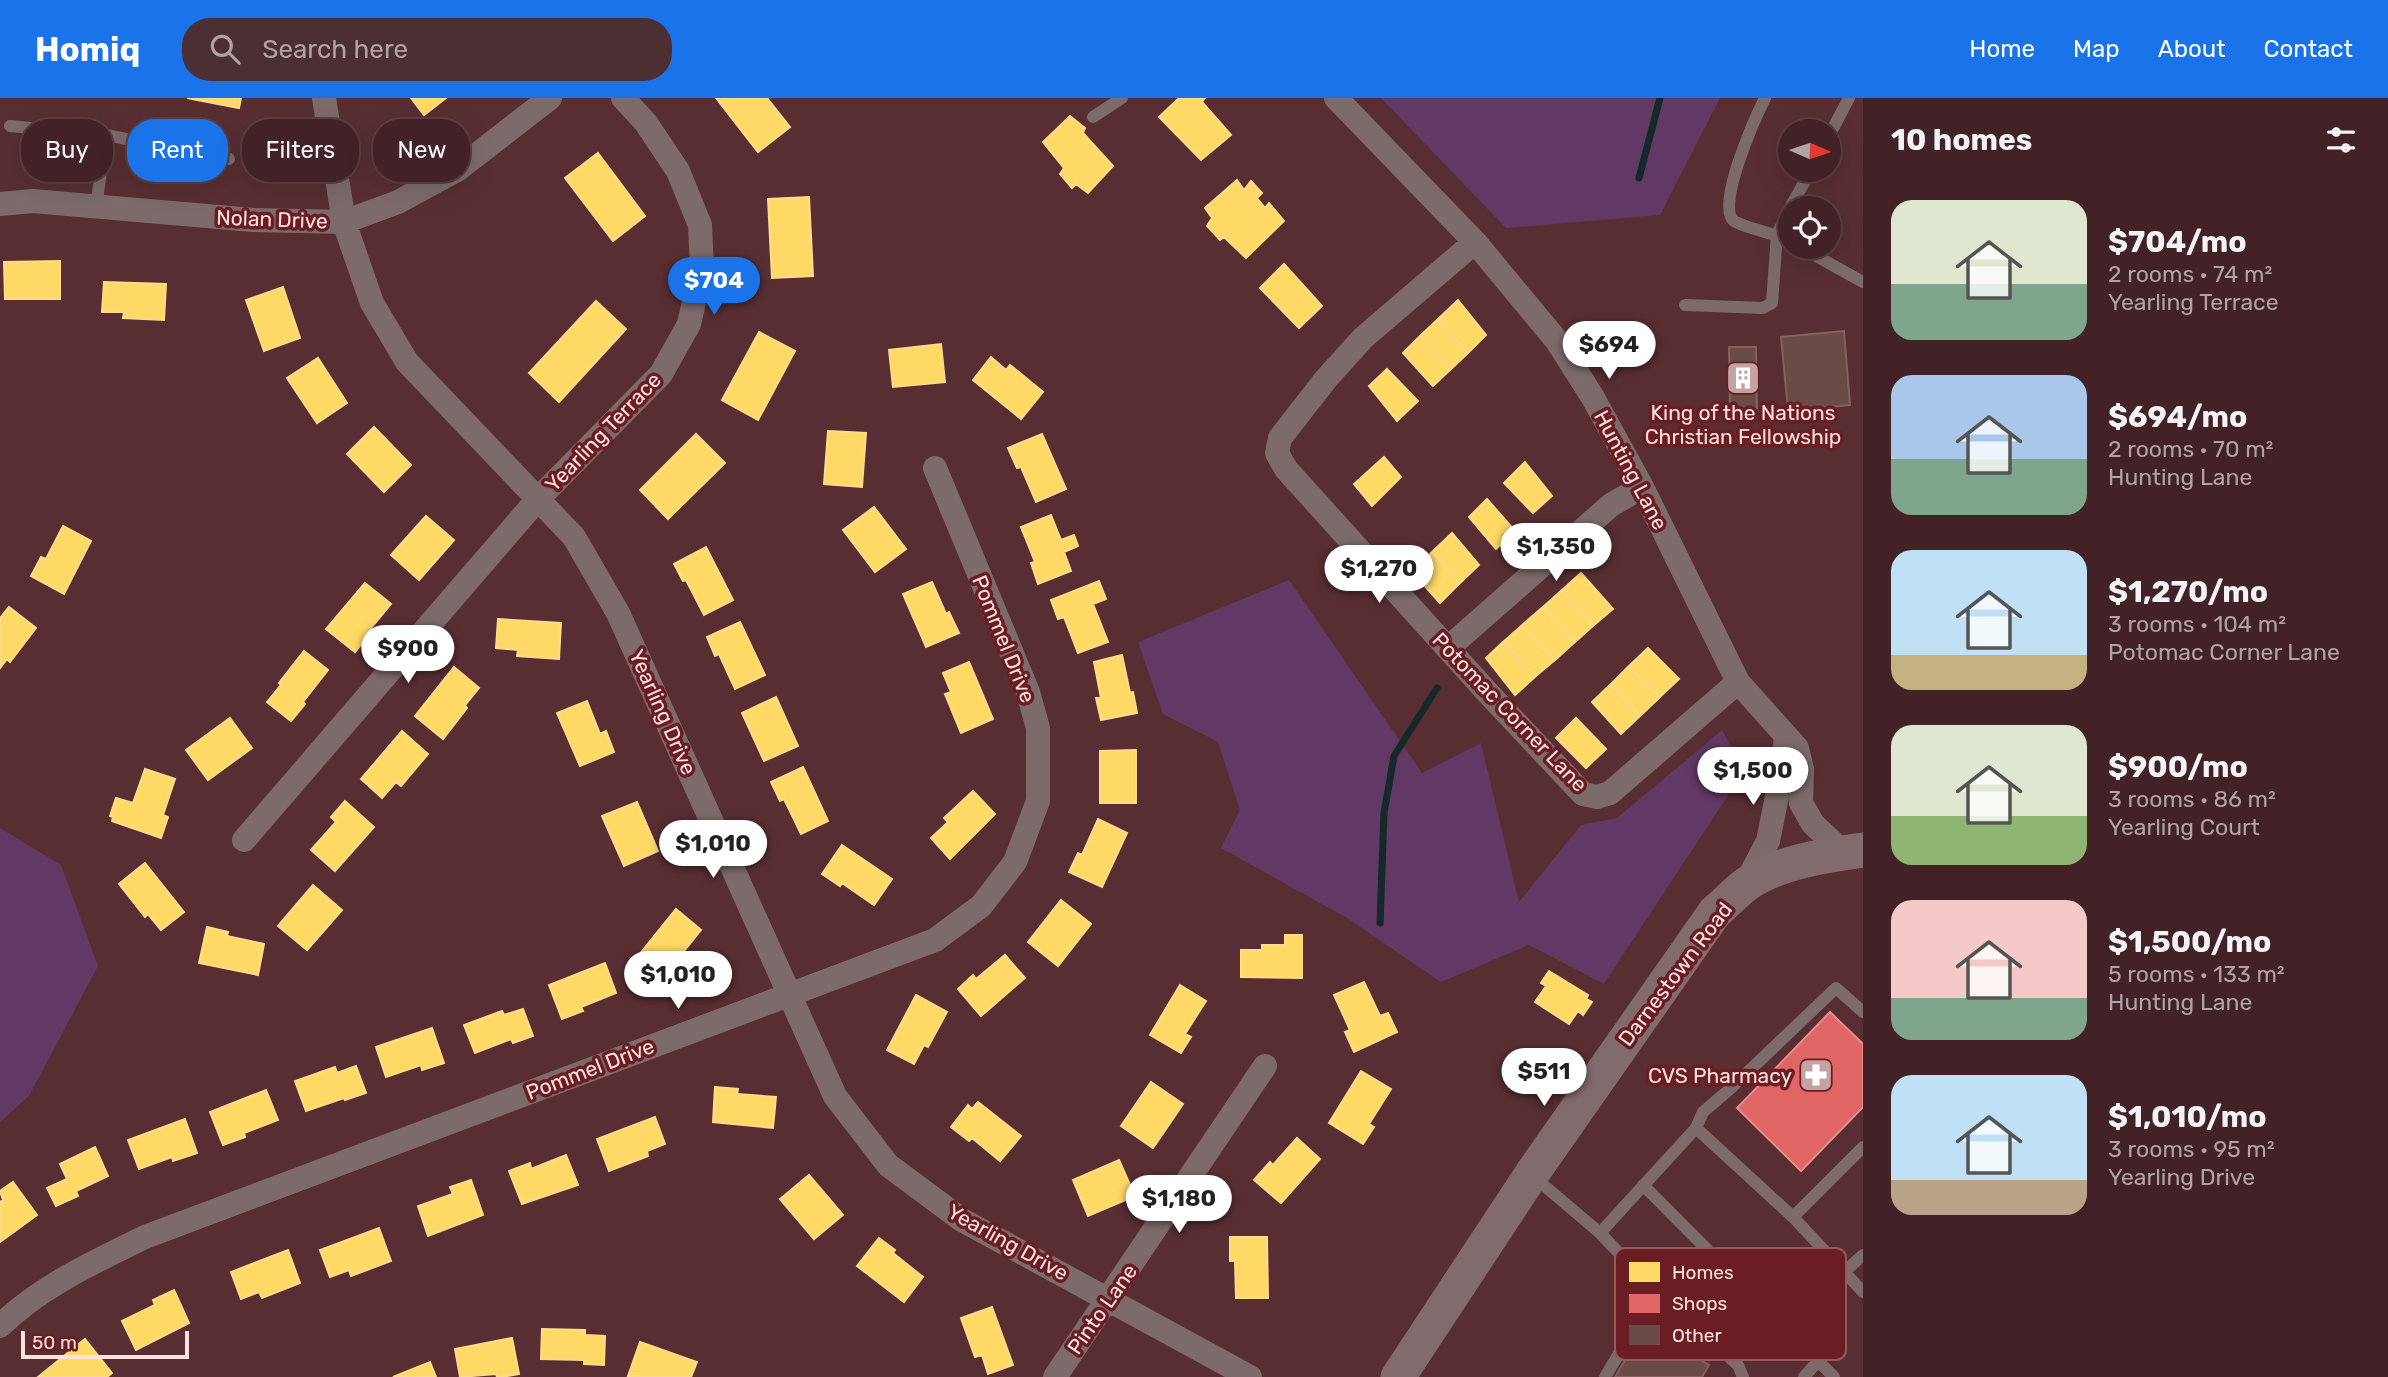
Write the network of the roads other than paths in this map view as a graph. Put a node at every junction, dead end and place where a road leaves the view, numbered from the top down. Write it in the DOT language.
graph roads {
  1 [pos="324,98"];
  2 [pos="550,98"];
  3 [pos="624,98"];
  4 [pos="1122,98"];
  5 [pos="1336,98"];
  6 [pos="1765,98"];
  7 [pos="1849,98"];
  8 [pos="1093,117"];
  9 [pos="1838,119"];
  10 [pos="10,126"];
  11 [pos="21,127"];
  12 [pos="113,136"];
  13 [pos="229,159"];
  14 [pos="99,182"];
  15 [pos="0,204"];
  16 [pos="96,207"];
  17 [pos="344,222"];
  18 [pos="1777,234"];
  19 [pos="1475,242"];
  20 [pos="1822,259"];
  21 [pos="1863,282"];
  22 [pos="1685,305"];
  23 [pos="934,468"];
  24 [pos="1642,487"];
  25 [pos="537,500"];
  26 [pos="1448,648"];
  27 [pos="1738,682"];
  28 [pos="1786,736"];
  29 [pos="244,840"];
  30 [pos="1854,851"];
  31 [pos="1745,885"];
  32 [pos="789,994"];
  33 [pos="1863,1012"];
  34 [pos="1265,1066"];
  35 [pos="1696,1128"];
  36 [pos="1863,1147"];
  37 [pos="1531,1175"];
  38 [pos="1643,1185"];
  39 [pos="1793,1217"];
  40 [pos="1600,1233"];
  41 [pos="1706,1248"];
  42 [pos="1822,1248"];
  43 [pos="1615,1249"];
  44 [pos="1863,1255"];
  45 [pos="1846,1270"];
  46 [pos="1846,1274"];
  47 [pos="1863,1292"];
  48 [pos="1110,1299"];
  49 [pos="0,1326"];
  50 [pos="1615,1360"];
  51 [pos="1732,1360"];
  52 [pos="1818,1361"];
  53 [pos="1055,1377"];
  54 [pos="1250,1377"];
  55 [pos="1398,1377"];
  56 [pos="1605,1377"];
  57 [pos="1743,1377"];
  58 [pos="1804,1377"];
  59 [pos="1834,1377"];
  1 -- 17 [label="street, Yearling Drive"];
  2 -- 17 [label="street, Nolan Drive"];
  3 -- 25 [label="street, Yearling Terrace"];
  4 -- 8 [label="lane"];
  5 -- 19 [label="street, Hunting Lane"];
  6 -- 18 [label="lane"];
  7 -- 9 [label="lane"];
  10 -- 11 [label="lane"];
  12 -- 13 [label="lane"];
  14 -- 16 [label="lane"];
  15 -- 16 [label="street, Nolan Drive"];
  16 -- 17 [label="street, Nolan Drive"];
  17 -- 25 [label="street, Yearling Drive"];
  18 -- 22 [label="lane"];
  19 -- 24 [label="street, Hunting Lane"];
  19 -- 26 [label="street, Potomac Corner Lane"];
  20 -- 21 [label="lane"];
  23 -- 32 [label="street, Pommel Drive"];
  24 -- 26 [label="street"];
  24 -- 27 [label="street, Hunting Lane"];
  25 -- 29 [label="street, Yearling Terrace"];
  25 -- 32 [label="street, Yearling Drive"];
  26 -- 27 [label="street, Potomac Corner Lane"];
  27 -- 28 [label="street, Hunting Lane"];
  28 -- 30 [label="street, Hunting Lane"];
  28 -- 31 [label="street"];
  30 -- 31 [label="main road, Darnestown Road"];
  31 -- 37 [label="main road, Darnestown Road"];
  32 -- 48 [label="street, Yearling Drive"];
  32 -- 49 [label="street, Pommel Drive"];
  33 -- 35 [label="lane"];
  34 -- 48 [label="street, Pinto Lane"];
  35 -- 38 [label="lane"];
  35 -- 39 [label="lane"];
  36 -- 39 [label="lane"];
  37 -- 40 [label="lane"];
  37 -- 55 [label="main road, Darnestown Road"];
  38 -- 40 [label="lane"];
  38 -- 41 [label="lane"];
  39 -- 42 [label="lane"];
  40 -- 43 [label="lane"];
  44 -- 45 [label="lane"];
  46 -- 47 [label="lane"];
  48 -- 53 [label="street, Pinto Lane"];
  48 -- 54 [label="street, Yearling Drive"];
  50 -- 56 [label="lane"];
  51 -- 57 [label="lane"];
  52 -- 58 [label="lane"];
  52 -- 59 [label="lane"];
}
